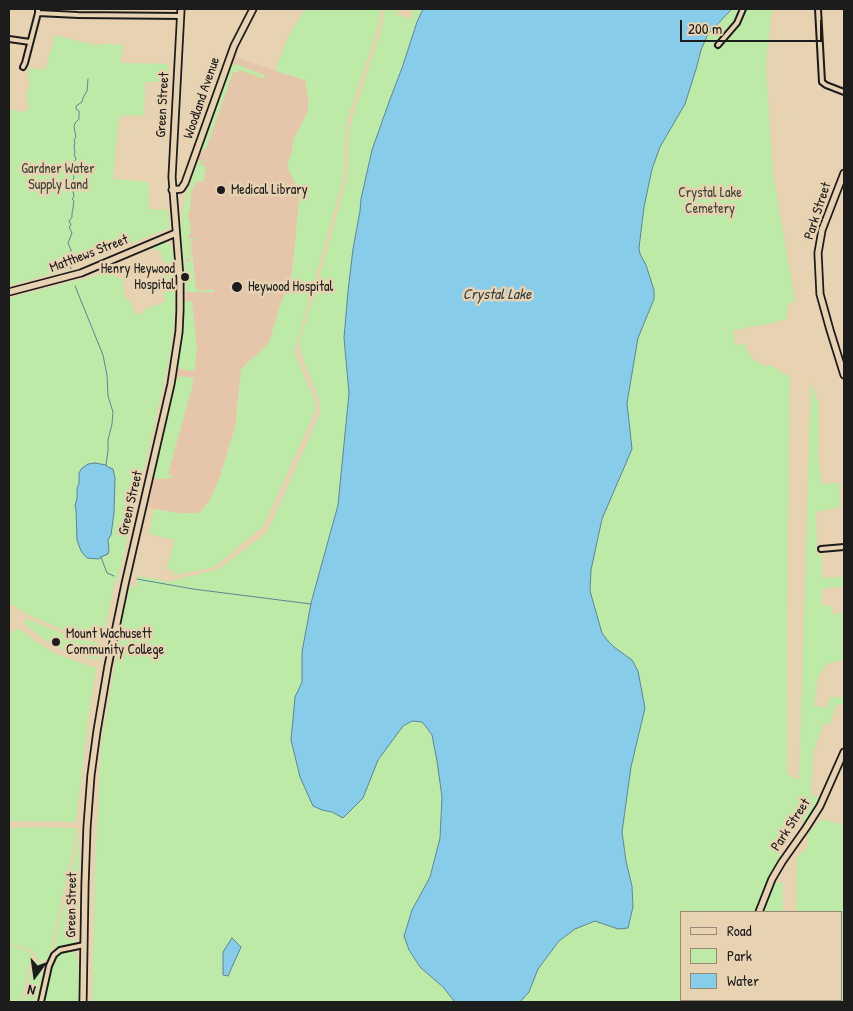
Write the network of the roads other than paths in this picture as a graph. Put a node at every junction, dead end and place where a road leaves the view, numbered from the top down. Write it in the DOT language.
graph roads {
  1 [pos="92,9"];
  2 [pos="253,9"];
  3 [pos="743,9"];
  4 [pos="818,9"];
  5 [pos="38,11"];
  6 [pos="181,12"];
  7 [pos="92,15"];
  8 [pos="9,39"];
  9 [pos="30,42"];
  10 [pos="718,45"];
  11 [pos="23,67"];
  12 [pos="844,92"];
  13 [pos="844,173"];
  14 [pos="172,190"];
  15 [pos="176,233"];
  16 [pos="9,292"];
  17 [pos="844,375"];
  18 [pos="844,547"];
  19 [pos="821,549"];
  20 [pos="844,752"];
  21 [pos="759,911"];
  22 [pos="84,945"];
  23 [pos="41,1002"];
  24 [pos="83,1002"];
  1 -- 7 [label="street"];
  2 -- 14 [label="street, Woodland Avenue"];
  3 -- 10 [label="street"];
  4 -- 12 [label="street"];
  5 -- 7 [label="street"];
  5 -- 9 [label="street"];
  6 -- 7 [label="street"];
  6 -- 14 [label="street, Green Street"];
  8 -- 9 [label="street"];
  9 -- 11 [label="street"];
  13 -- 17 [label="street, Park Street"];
  14 -- 15 [label="street, Green Street"];
  15 -- 16 [label="street, Matthews Street"];
  15 -- 22 [label="street, Green Street"];
  18 -- 19 [label="street"];
  20 -- 21 [label="street, Park Street"];
  22 -- 23 [label="street"];
  22 -- 24 [label="street, Green Street"];
}
